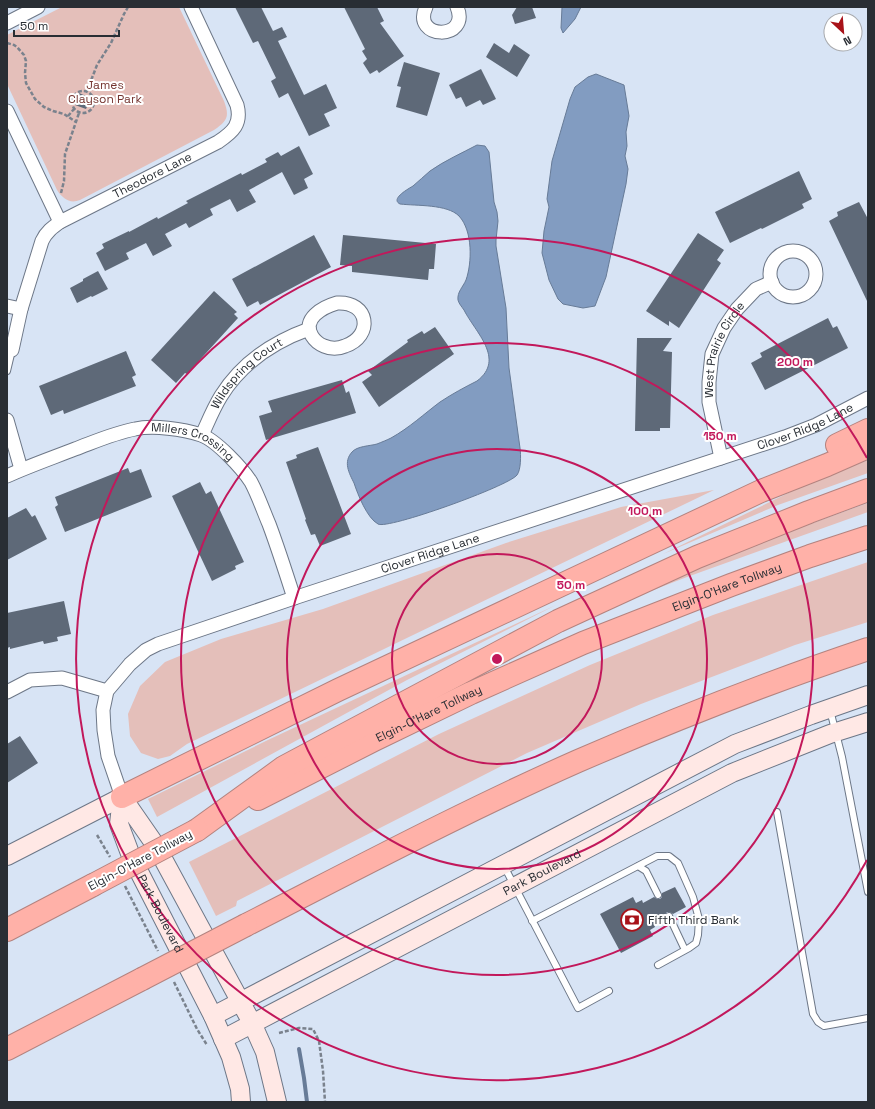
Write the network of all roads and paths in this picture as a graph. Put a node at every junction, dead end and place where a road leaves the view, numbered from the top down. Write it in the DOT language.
graph roads {
  1 [pos="38,7"];
  2 [pos="128,7"];
  3 [pos="190,7"];
  4 [pos="426,7"];
  5 [pos="457,7"];
  6 [pos="7,23"];
  7 [pos="7,43"];
  8 [pos="87,90"];
  9 [pos="74,109"];
  10 [pos="7,111"];
  11 [pos="79,113"];
  12 [pos="68,116"];
  13 [pos="76,122"];
  14 [pos="61,196"];
  15 [pos="60,222"];
  16 [pos="772,282"];
  17 [pos="7,306"];
  18 [pos="21,310"];
  19 [pos="309,329"];
  20 [pos="12,350"];
  21 [pos="7,372"];
  22 [pos="868,398"];
  23 [pos="7,420"];
  24 [pos="868,430"];
  25 [pos="202,435"];
  26 [pos="868,447"];
  27 [pos="721,458"];
  28 [pos="21,469"];
  29 [pos="7,476"];
  30 [pos="868,490"];
  31 [pos="761,491"];
  32 [pos="867,536"];
  33 [pos="294,598"];
  34 [pos="868,649"];
  35 [pos="868,661"];
  36 [pos="819,665"];
  37 [pos="107,691"];
  38 [pos="7,692"];
  39 [pos="868,695"];
  40 [pos="830,708"];
  41 [pos="868,722"];
  42 [pos="835,732"];
  43 [pos="122,797"];
  44 [pos="777,812"];
  45 [pos="197,830"];
  46 [pos="7,856"];
  47 [pos="503,865"];
  48 [pos="638,866"];
  49 [pos="514,887"];
  50 [pos="868,892"];
  51 [pos="658,895"];
  52 [pos="669,916"];
  53 [pos="532,921"];
  54 [pos="7,930"];
  55 [pos="685,950"];
  56 [pos="658,965"];
  57 [pos="609,991"];
  58 [pos="241,1001"];
  59 [pos="213,1016"];
  60 [pos="868,1018"];
  61 [pos="252,1023"];
  62 [pos="279,1032"];
  63 [pos="223,1039"];
  64 [pos="7,1049"];
  65 [pos="241,1102"];
  66 [pos="277,1102"];
  67 [pos="325,1102"];
  1 -- 6 [label="street"];
  2 -- 8 [label="path"];
  3 -- 15 [label="street, Theodore Lane"];
  4 -- 5 [label="street"];
  7 -- 12 [label="path"];
  8 -- 9 [label="path"];
  8 -- 11 [label="path"];
  9 -- 11 [label="path"];
  9 -- 12 [label="path"];
  10 -- 15 [label="street"];
  11 -- 13 [label="path"];
  12 -- 13 [label="path"];
  13 -- 14 [label="path"];
  15 -- 18 [label="street, Theodore Lane"];
  16 -- 27 [label="street, West Prairie Circle"];
  17 -- 18 [label="street"];
  18 -- 20 [label="street, Theodore Lane"];
  19 -- 25 [label="street, Wildspring Court"];
  20 -- 21 [label="lane"];
  22 -- 27 [label="street, Clover Ridge Lane"];
  23 -- 28 [label="street"];
  24 -- 31 [label="highway"];
  25 -- 28 [label="street, Millers Crossing"];
  25 -- 33 [label="street, Millers Crossing"];
  26 -- 31 [label="highway"];
  27 -- 33 [label="street, Clover Ridge Lane"];
  28 -- 29 [label="street, Millers Crossing"];
  30 -- 45 [label="highway"];
  31 -- 43 [label="highway"];
  32 -- 45 [label="highway, Elgin-O'Hare Tollway"];
  33 -- 37 [label="street, Clover Ridge Lane"];
  34 -- 36 [label="highway"];
  35 -- 36 [label="highway"];
  36 -- 64 [label="highway, bridge"];
  37 -- 38 [label="street"];
  37 -- 43 [label="street, Clover Ridge Lane"];
  39 -- 40 [label="street, Park Boulevard"];
  40 -- 42 [label="lane"];
  40 -- 47 [label="street, Park Boulevard"];
  41 -- 42 [label="street, Park Boulevard"];
  42 -- 49 [label="street, Park Boulevard"];
  42 -- 50 [label="lane"];
  43 -- 46 [label="street"];
  43 -- 58 [label="street"];
  43 -- 59 [label="street, Park Boulevard"];
  44 -- 60 [label="lane"];
  45 -- 54 [label="highway, Elgin-O'Hare Tollway, bridge"];
  47 -- 49 [label="lane"];
  47 -- 58 [label="street, Park Boulevard"];
  48 -- 51 [label="lane"];
  48 -- 53 [label="lane"];
  48 -- 55 [label="lane"];
  49 -- 53 [label="lane"];
  49 -- 61 [label="street, Park Boulevard"];
  52 -- 55 [label="lane"];
  53 -- 57 [label="lane"];
  55 -- 56 [label="lane"];
  58 -- 59 [label="street, Park Boulevard"];
  58 -- 61 [label="street"];
  59 -- 63 [label="street"];
  61 -- 63 [label="street, Park Boulevard"];
  61 -- 66 [label="street"];
  62 -- 67 [label="path"];
  63 -- 65 [label="street"];
}
